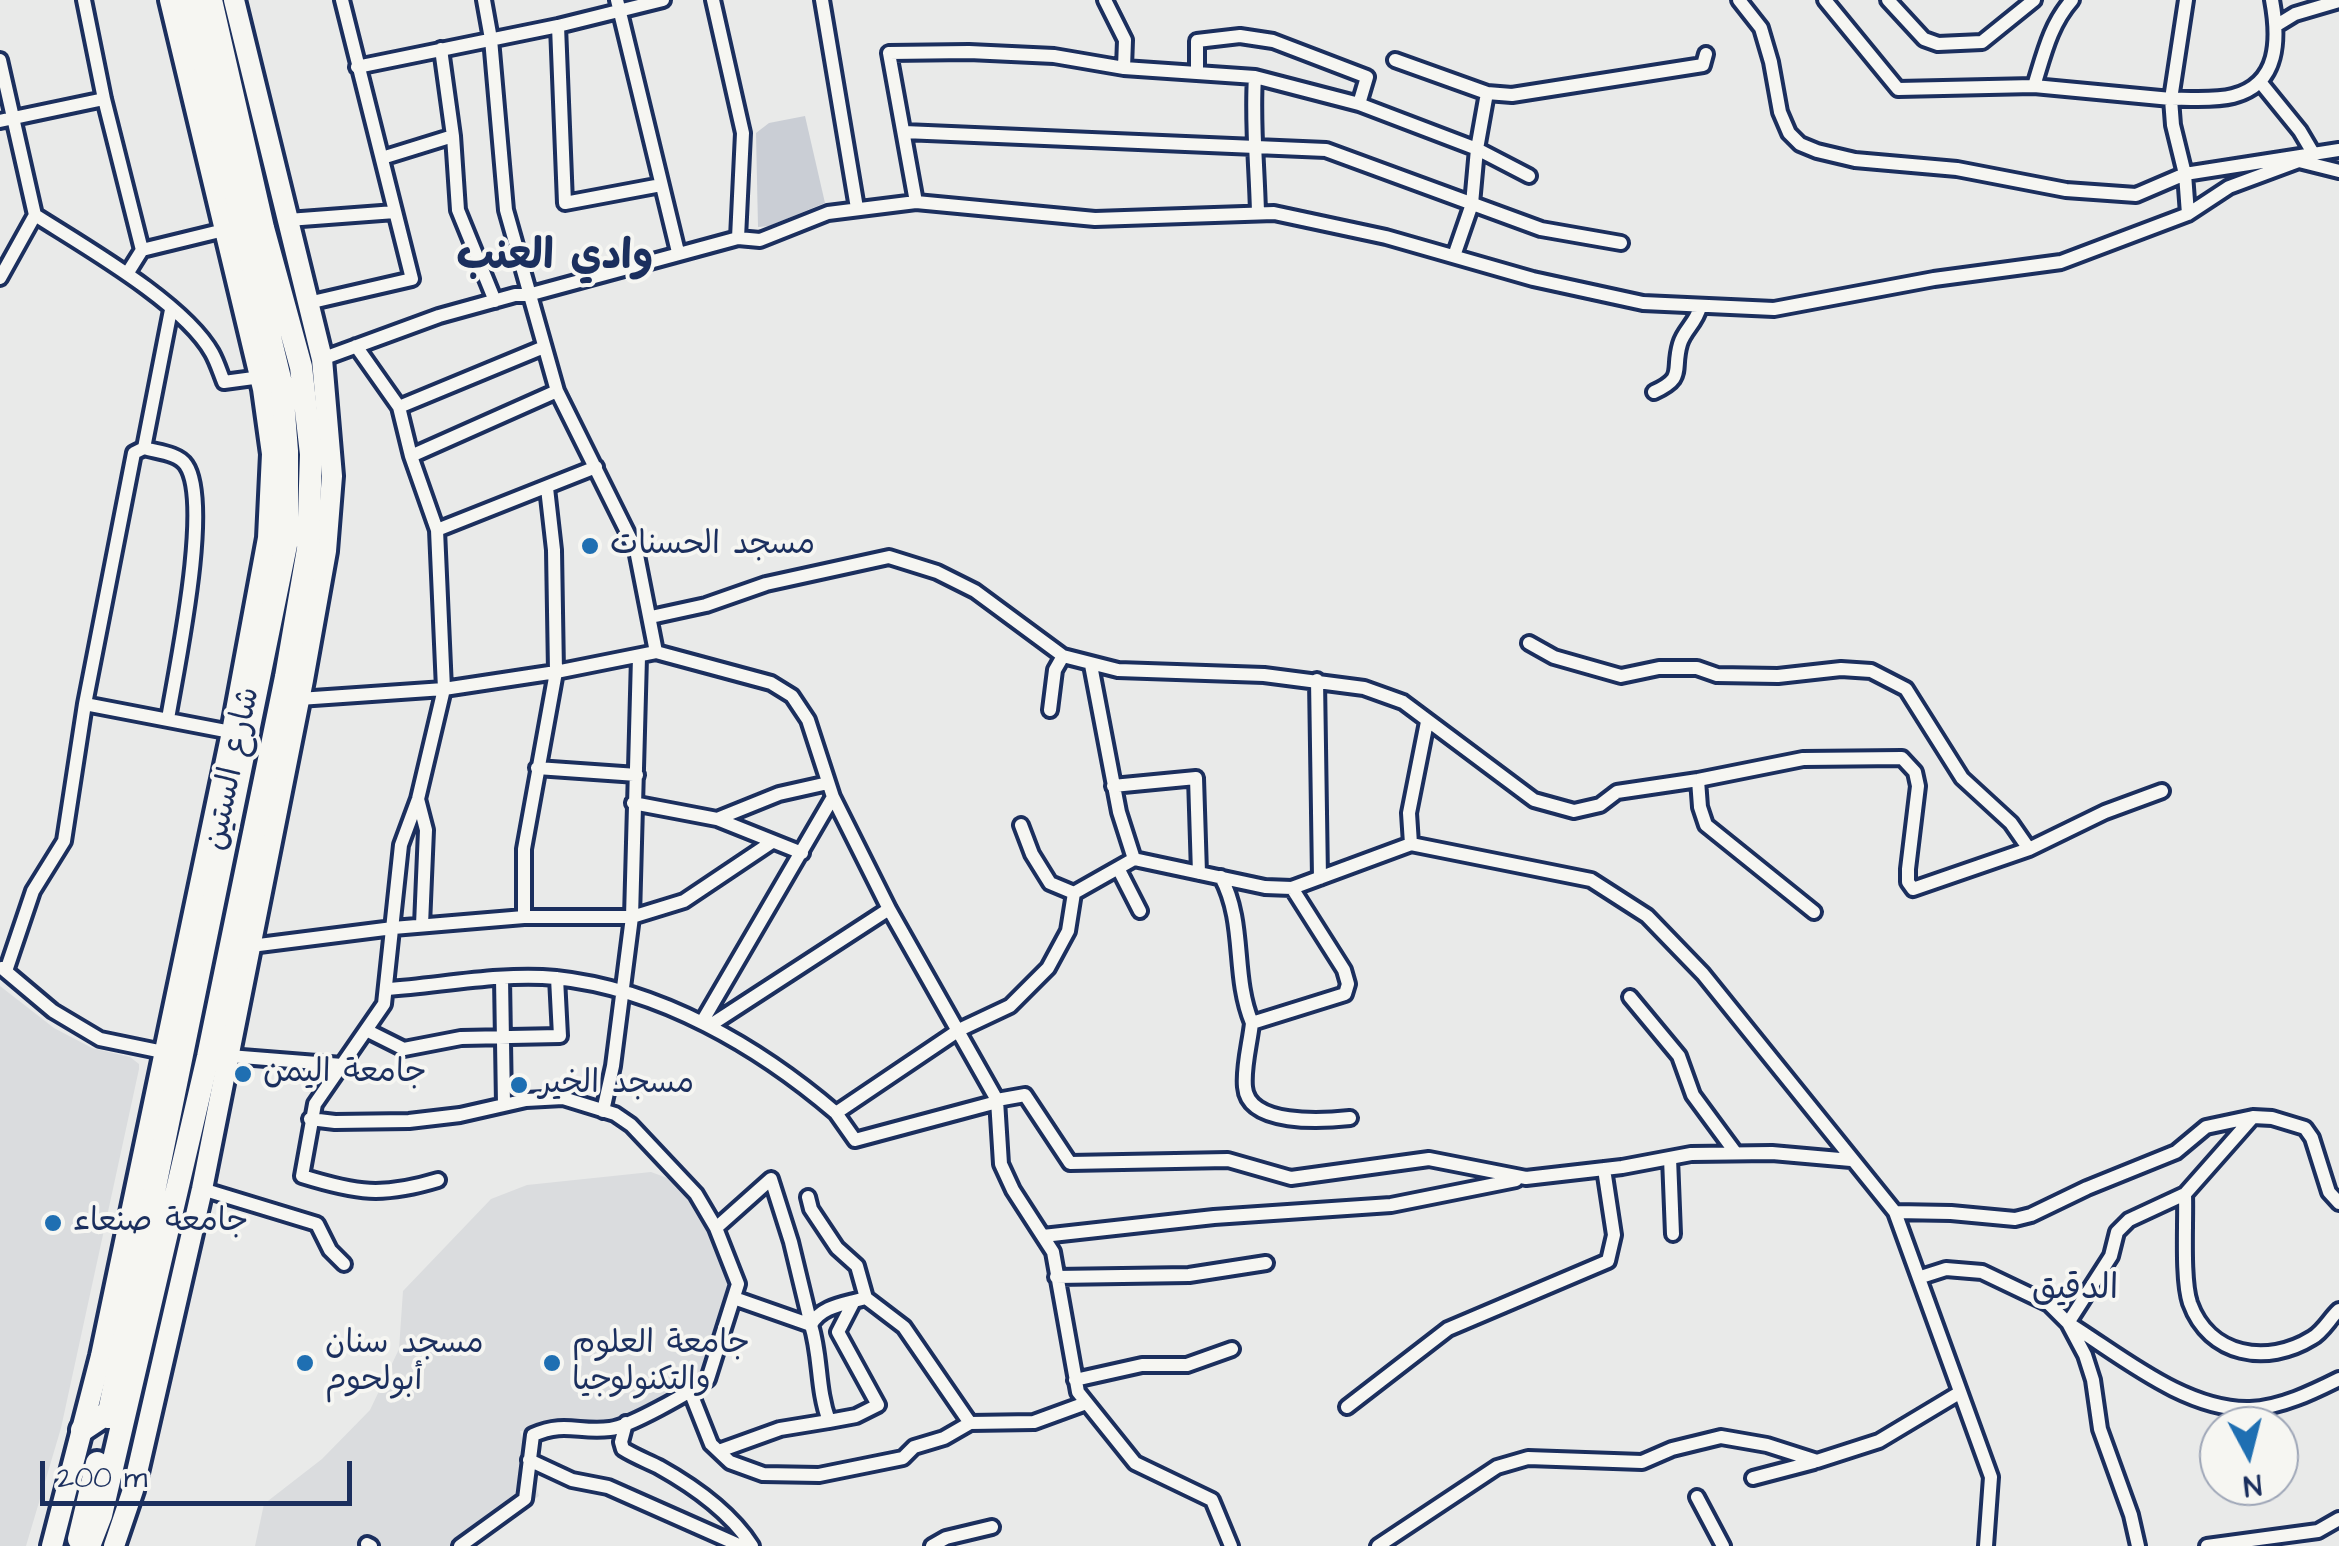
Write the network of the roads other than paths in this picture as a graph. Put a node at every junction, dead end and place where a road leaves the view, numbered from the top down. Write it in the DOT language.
graph roads {
  1 [pos="84,0"];
  2 [pos="170,0"];
  3 [pos="189,0"];
  4 [pos="212,0"];
  5 [pos="234,0"];
  6 [pos="342,0"];
  7 [pos="484,0"];
  8 [pos="662,0"];
  9 [pos="713,0"];
  10 [pos="822,0"];
  11 [pos="1105,0"];
  12 [pos="1739,0"];
  13 [pos="1825,0"];
  14 [pos="1888,0"];
  15 [pos="2034,0"];
  16 [pos="2072,0"];
  17 [pos="2186,0"];
  18 [pos="2272,0"];
  19 [pos="2339,0"];
  20 [pos="618,6"];
  21 [pos="558,26"];
  22 [pos="2277,26"];
  23 [pos="490,39"];
  24 [pos="440,50"];
  25 [pos="1706,54"];
  26 [pos="0,60"];
  27 [pos="1395,60"];
  28 [pos="357,66"];
  29 [pos="1124,68"];
  30 [pos="1197,72"];
  31 [pos="1256,77"];
  32 [pos="2261,83"];
  33 [pos="2034,86"];
  34 [pos="1487,93"];
  35 [pos="104,98"];
  36 [pos="2171,99"];
  37 [pos="1359,104"];
  38 [pos="7,120"];
  39 [pos="904,132"];
  40 [pos="453,136"];
  41 [pos="1257,147"];
  42 [pos="1476,150"];
  43 [pos="2339,150"];
  44 [pos="2313,154"];
  45 [pos="382,158"];
  46 [pos="2339,171"];
  47 [pos="2185,174"];
  48 [pos="1529,176"];
  49 [pos="661,185"];
  50 [pos="916,202"];
  51 [pos="1472,204"];
  52 [pos="858,208"];
  53 [pos="395,212"];
  54 [pos="1258,213"];
  55 [pos="35,214"];
  56 [pos="2188,214"];
  57 [pos="288,220"];
  58 [pos="224,230"];
  59 [pos="738,238"];
  60 [pos="1621,242"];
  61 [pos="142,250"];
  62 [pos="678,252"];
  63 [pos="1454,256"];
  64 [pos="127,274"];
  65 [pos="0,278"];
  66 [pos="528,295"];
  67 [pos="494,301"];
  68 [pos="308,303"];
  69 [pos="1700,307"];
  70 [pos="172,310"];
  71 [pos="356,346"];
  72 [pos="544,347"];
  73 [pos="312,363"];
  74 [pos="269,384"];
  75 [pos="557,391"];
  76 [pos="1654,392"];
  77 [pos="399,407"];
  78 [pos="144,448"];
  79 [pos="411,456"];
  80 [pos="596,467"];
  81 [pos="546,488"];
  82 [pos="437,530"];
  83 [pos="651,617"];
  84 [pos="1528,643"];
  85 [pos="656,652"];
  86 [pos="1063,656"];
  87 [pos="639,657"];
  88 [pos="1091,664"];
  89 [pos="556,672"];
  90 [pos="1317,680"];
  91 [pos="444,688"];
  92 [pos="299,699"];
  93 [pos="85,704"];
  94 [pos="1050,710"];
  95 [pos="168,719"];
  96 [pos="1427,722"];
  97 [pos="240,734"];
  98 [pos="279,752"];
  99 [pos="536,768"];
  100 [pos="637,775"];
  101 [pos="1698,780"];
  102 [pos="1113,786"];
  103 [pos="831,790"];
  104 [pos="2162,791"];
  105 [pos="418,799"];
  106 [pos="633,803"];
  107 [pos="717,819"];
  108 [pos="1021,825"];
  109 [pos="772,842"];
  110 [pos="1410,844"];
  111 [pos="2029,849"];
  112 [pos="802,853"];
  113 [pos="1134,859"];
  114 [pos="1118,868"];
  115 [pos="1199,872"];
  116 [pos="1221,877"];
  117 [pos="1320,878"];
  118 [pos="1292,888"];
  119 [pos="1074,893"];
  120 [pos="889,910"];
  121 [pos="1140,911"];
  122 [pos="1814,912"];
  123 [pos="524,917"];
  124 [pos="632,917"];
  125 [pos="422,926"];
  126 [pos="393,928"];
  127 [pos="251,946"];
  128 [pos="3,968"];
  129 [pos="502,978"];
  130 [pos="556,978"];
  131 [pos="388,990"];
  132 [pos="623,992"];
  133 [pos="1630,997"];
  134 [pos="1252,1022"];
  135 [pos="705,1024"];
  136 [pos="959,1030"];
  137 [pos="368,1031"];
  138 [pos="504,1036"];
  139 [pos="172,1039"];
  140 [pos="218,1056"];
  141 [pos="342,1065"];
  142 [pos="997,1101"];
  143 [pos="504,1105"];
  144 [pos="603,1110"];
  145 [pos="836,1114"];
  146 [pos="2253,1117"];
  147 [pos="1350,1118"];
  148 [pos="310,1119"];
  149 [pos="1735,1152"];
  150 [pos="1670,1158"];
  151 [pos="1851,1160"];
  152 [pos="1604,1169"];
  153 [pos="1526,1178"];
  154 [pos="438,1180"];
  155 [pos="202,1189"];
  156 [pos="2185,1194"];
  157 [pos="808,1197"];
  158 [pos="2339,1203"];
  159 [pos="1895,1212"];
  160 [pos="716,1228"];
  161 [pos="1673,1234"];
  162 [pos="1042,1236"];
  163 [pos="344,1264"];
  164 [pos="1266,1264"];
  165 [pos="1056,1277"];
  166 [pos="1921,1277"];
  167 [pos="734,1298"];
  168 [pos="860,1299"];
  169 [pos="2339,1310"];
  170 [pos="2068,1324"];
  171 [pos="811,1325"];
  172 [pos="1232,1350"];
  173 [pos="2339,1379"];
  174 [pos="1076,1380"];
  175 [pos="690,1391"];
  176 [pos="1959,1393"];
  177 [pos="1086,1403"];
  178 [pos="1347,1407"];
  179 [pos="109,1412"];
  180 [pos="829,1421"];
  181 [pos="626,1423"];
  182 [pos="970,1423"];
  183 [pos="82,1430"];
  184 [pos="718,1450"];
  185 [pos="529,1460"];
  186 [pos="1816,1461"];
  187 [pos="1753,1478"];
  188 [pos="1697,1496"];
  189 [pos="2339,1519"];
  190 [pos="992,1527"];
  191 [pos="52,1546"];
  192 [pos="76,1546"];
  193 [pos="89,1546"];
  194 [pos="114,1546"];
  195 [pos="460,1546"];
  196 [pos="741,1546"];
  197 [pos="752,1546"];
  198 [pos="932,1546"];
  199 [pos="1231,1546"];
  200 [pos="1378,1546"];
  201 [pos="1723,1546"];
  202 [pos="1986,1546"];
  203 [pos="2138,1546"];
  204 [pos="2208,1546"];
  1 -- 35 [label="street"];
  2 -- 58 [label="main road, شارع الستين"];
  3 -- 74 [label="highway, شارع الستين"];
  4 -- 73 [label="highway, شارع الستين"];
  5 -- 57 [label="main road, شارع الستين"];
  6 -- 28 [label="street"];
  7 -- 23 [label="street"];
  8 -- 20 [label="street"];
  9 -- 59 [label="street"];
  10 -- 52 [label="street"];
  11 -- 29 [label="street"];
  12 -- 47 [label="street"];
  13 -- 33 [label="street"];
  14 -- 15 [label="street"];
  16 -- 33 [label="street"];
  17 -- 36 [label="street"];
  18 -- 22 [label="street"];
  19 -- 22 [label="street"];
  20 -- 21 [label="street"];
  20 -- 49 [label="street"];
  21 -- 23 [label="street"];
  21 -- 49 [label="street"];
  22 -- 32 [label="street"];
  23 -- 24 [label="street"];
  23 -- 66 [label="street"];
  24 -- 28 [label="street"];
  24 -- 40 [label="street"];
  25 -- 34 [label="street"];
  26 -- 38 [label="street"];
  27 -- 34 [label="street"];
  28 -- 45 [label="street"];
  29 -- 30 [label="street"];
  29 -- 39 [label="street"];
  30 -- 31 [label="street"];
  30 -- 37 [label="street"];
  31 -- 37 [label="street"];
  31 -- 41 [label="street"];
  32 -- 36 [label="street"];
  32 -- 44 [label="street"];
  33 -- 36 [label="street"];
  34 -- 42 [label="street"];
  35 -- 38 [label="street"];
  35 -- 61 [label="street"];
  36 -- 47 [label="street"];
  37 -- 42 [label="street"];
  38 -- 55 [label="street"];
  39 -- 41 [label="street"];
  39 -- 50 [label="street"];
  40 -- 45 [label="street"];
  40 -- 67 [label="street"];
  41 -- 51 [label="street"];
  41 -- 54 [label="street"];
  42 -- 48 [label="street"];
  42 -- 51 [label="street"];
  43 -- 44 [label="street"];
  44 -- 47 [label="street"];
  45 -- 53 [label="street"];
  46 -- 56 [label="street"];
  47 -- 56 [label="street"];
  49 -- 62 [label="street"];
  50 -- 52 [label="street"];
  50 -- 54 [label="street"];
  51 -- 60 [label="street"];
  51 -- 63 [label="street"];
  52 -- 59 [label="street"];
  53 -- 57 [label="street"];
  53 -- 68 [label="street"];
  54 -- 63 [label="street"];
  55 -- 64 [label="street"];
  55 -- 65 [label="street"];
  56 -- 69 [label="street"];
  57 -- 68 [label="main road, شارع الستين"];
  58 -- 61 [label="street"];
  58 -- 74 [label="main road, شارع الستين"];
  59 -- 62 [label="street"];
  61 -- 64 [label="street"];
  62 -- 66 [label="street"];
  63 -- 69 [label="street"];
  64 -- 70 [label="street"];
  66 -- 67 [label="street"];
  66 -- 72 [label="street"];
  67 -- 71 [label="street"];
  68 -- 73 [label="main road, شارع الستين"];
  69 -- 76 [label="street"];
  70 -- 74 [label="street"];
  70 -- 78 [label="street"];
  71 -- 73 [label="street"];
  71 -- 77 [label="street"];
  72 -- 75 [label="street"];
  72 -- 77 [label="street"];
  73 -- 92 [label="main road, شارع الستين"];
  73 -- 98 [label="highway, شارع الستين"];
  74 -- 97 [label="highway, شارع الستين"];
  75 -- 79 [label="street"];
  75 -- 80 [label="street"];
  77 -- 79 [label="street"];
  78 -- 93 [label="street"];
  78 -- 95 [label="street"];
  79 -- 82 [label="street"];
  80 -- 81 [label="street"];
  80 -- 83 [label="street"];
  81 -- 82 [label="street"];
  81 -- 89 [label="street"];
  82 -- 91 [label="street"];
  83 -- 85 [label="street"];
  83 -- 86 [label="street"];
  84 -- 111 [label="street"];
  85 -- 87 [label="street"];
  85 -- 103 [label="street"];
  86 -- 88 [label="street"];
  86 -- 94 [label="street"];
  87 -- 89 [label="street"];
  87 -- 100 [label="street"];
  88 -- 90 [label="street"];
  88 -- 102 [label="street"];
  89 -- 91 [label="street"];
  89 -- 99 [label="street"];
  90 -- 96 [label="street"];
  90 -- 117 [label="street"];
  91 -- 92 [label="street"];
  91 -- 105 [label="street"];
  92 -- 98 [label="main road, شارع الستين"];
  93 -- 95 [label="street"];
  93 -- 128 [label="street"];
  95 -- 97 [label="street"];
  96 -- 101 [label="street"];
  96 -- 110 [label="street"];
  97 -- 139 [label="highway, شارع الستين"];
  98 -- 127 [label="main road, شارع الستين"];
  98 -- 140 [label="highway, شارع الستين"];
  99 -- 100 [label="street"];
  99 -- 123 [label="street"];
  100 -- 106 [label="street"];
  101 -- 111 [label="street"];
  101 -- 122 [label="street"];
  102 -- 113 [label="street"];
  102 -- 115 [label="street"];
  103 -- 107 [label="street"];
  103 -- 112 [label="street"];
  103 -- 120 [label="street"];
  104 -- 111 [label="street"];
  105 -- 125 [label="street"];
  105 -- 126 [label="street"];
  106 -- 107 [label="street"];
  106 -- 124 [label="street"];
  107 -- 109 [label="street"];
  108 -- 119 [label="street"];
  109 -- 112 [label="street"];
  109 -- 124 [label="street"];
  110 -- 117 [label="street"];
  110 -- 151 [label="street"];
  112 -- 135 [label="street"];
  113 -- 114 [label="street"];
  113 -- 115 [label="street"];
  114 -- 119 [label="street"];
  114 -- 121 [label="street"];
  115 -- 116 [label="street"];
  116 -- 118 [label="street"];
  116 -- 134 [label="street"];
  117 -- 118 [label="street"];
  118 -- 134 [label="street"];
  119 -- 136 [label="street"];
  120 -- 135 [label="street"];
  120 -- 136 [label="street"];
  123 -- 124 [label="street"];
  123 -- 125 [label="street"];
  124 -- 132 [label="street"];
  125 -- 126 [label="street"];
  126 -- 127 [label="street"];
  126 -- 131 [label="street"];
  127 -- 140 [label="main road, شارع الستين"];
  128 -- 139 [label="street"];
  129 -- 130 [label="street"];
  129 -- 131 [label="street"];
  129 -- 138 [label="street"];
  130 -- 132 [label="street"];
  130 -- 138 [label="street"];
  131 -- 137 [label="street"];
  132 -- 135 [label="street"];
  132 -- 144 [label="street"];
  133 -- 149 [label="street"];
  134 -- 147 [label="street"];
  135 -- 145 [label="street"];
  136 -- 142 [label="street"];
  136 -- 145 [label="street"];
  137 -- 138 [label="street"];
  137 -- 141 [label="street"];
  138 -- 143 [label="street"];
  139 -- 179 [label="highway, شارع الستين"];
  139 -- 183 [label="main road, شارع الستين"];
  140 -- 141 [label="street"];
  140 -- 155 [label="main road, شارع الستين"];
  140 -- 193 [label="highway, شارع الستين"];
  141 -- 148 [label="street"];
  142 -- 145 [label="street"];
  142 -- 153 [label="street"];
  142 -- 162 [label="street"];
  143 -- 144 [label="street"];
  143 -- 148 [label="street"];
  144 -- 160 [label="street"];
  146 -- 156 [label="street"];
  146 -- 158 [label="street"];
  146 -- 159 [label="street"];
  148 -- 154 [label="street"];
  149 -- 150 [label="street"];
  149 -- 151 [label="street"];
  150 -- 152 [label="street"];
  150 -- 161 [label="street"];
  151 -- 159 [label="street"];
  152 -- 153 [label="street"];
  152 -- 178 [label="street"];
  153 -- 162 [label="street"];
  155 -- 163 [label="street"];
  155 -- 194 [label="main road, شارع الستين"];
  156 -- 169 [label="street"];
  156 -- 170 [label="street"];
  157 -- 168 [label="street"];
  159 -- 166 [label="street"];
  160 -- 167 [label="street"];
  160 -- 171 [label="street"];
  162 -- 165 [label="street"];
  164 -- 165 [label="street"];
  165 -- 174 [label="street"];
  166 -- 170 [label="street"];
  166 -- 176 [label="street"];
  167 -- 171 [label="street"];
  167 -- 175 [label="street"];
  168 -- 171 [label="street"];
  168 -- 180 [label="street"];
  168 -- 182 [label="street"];
  170 -- 173 [label="street"];
  170 -- 203 [label="street"];
  171 -- 180 [label="street"];
  172 -- 174 [label="street"];
  174 -- 177 [label="street"];
  175 -- 181 [label="street"];
  175 -- 184 [label="street"];
  176 -- 186 [label="street"];
  176 -- 202 [label="street"];
  177 -- 182 [label="street"];
  177 -- 199 [label="street"];
  179 -- 183 [label="highway"];
  179 -- 192 [label="highway, شارع الستين"];
  180 -- 184 [label="street"];
  181 -- 185 [label="street"];
  181 -- 197 [label="street"];
  182 -- 184 [label="street"];
  183 -- 191 [label="main road, شارع الستين"];
  185 -- 195 [label="street"];
  185 -- 196 [label="street"];
  186 -- 187 [label="street"];
  186 -- 200 [label="street"];
  188 -- 201 [label="street"];
  189 -- 204 [label="street"];
  190 -- 198 [label="street"];
}
